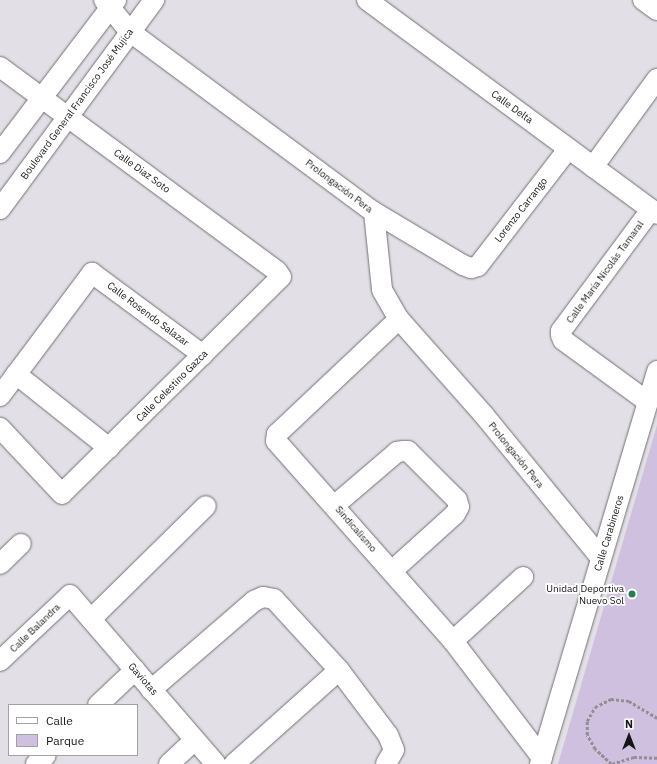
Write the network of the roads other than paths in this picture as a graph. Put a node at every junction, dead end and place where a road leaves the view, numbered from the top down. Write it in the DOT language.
graph roads {
  1 [pos="154,0"];
  2 [pos="367,0"];
  3 [pos="643,0"];
  4 [pos="110,3"];
  5 [pos="657,10"];
  6 [pos="129,31"];
  7 [pos="0,67"];
  8 [pos="657,79"];
  9 [pos="41,98"];
  10 [pos="69,118"];
  11 [pos="568,149"];
  12 [pos="0,153"];
  13 [pos="593,167"];
  14 [pos="0,209"];
  15 [pos="374,212"];
  16 [pos="654,212"];
  17 [pos="281,277"];
  18 [pos="399,319"];
  19 [pos="203,355"];
  20 [pos="657,371"];
  21 [pos="16,374"];
  22 [pos="0,396"];
  23 [pos="648,402"];
  24 [pos="0,428"];
  25 [pos="109,448"];
  26 [pos="335,505"];
  27 [pos="206,506"];
  28 [pos="21,544"];
  29 [pos="601,558"];
  30 [pos="0,564"];
  31 [pos="392,572"];
  32 [pos="522,577"];
  33 [pos="70,595"];
  34 [pos="91,619"];
  35 [pos="453,641"];
  36 [pos="0,661"];
  37 [pos="135,670"];
  38 [pos="339,670"];
  39 [pos="151,690"];
  40 [pos="99,704"];
  41 [pos="195,740"];
  42 [pos="45,756"];
  43 [pos="541,761"];
  44 [pos="36,764"];
  45 [pos="169,764"];
  46 [pos="216,764"];
  47 [pos="234,764"];
  48 [pos="386,764"];
  1 -- 6 [label="street, Boulevard General Francisco José Mujica"];
  2 -- 11 [label="street, Calle Delta"];
  3 -- 5 [label="street"];
  4 -- 6 [label="street, Prolongación Pera"];
  4 -- 9 [label="street"];
  6 -- 10 [label="street, Boulevard General Francisco José Mujica"];
  6 -- 15 [label="street, Prolongación Pera"];
  7 -- 9 [label="street, Calle Diaz Soto"];
  8 -- 13 [label="street"];
  9 -- 10 [label="street, Calle Diaz Soto"];
  9 -- 12 [label="street"];
  10 -- 14 [label="street, Boulevard General Francisco José Mujica"];
  10 -- 17 [label="street, Calle Diaz Soto"];
  11 -- 13 [label="street, Calle Delta"];
  11 -- 15 [label="street, Lorenzo Carrango"];
  13 -- 16 [label="street, Calle Delta"];
  15 -- 18 [label="street, Prolongación Pera"];
  16 -- 23 [label="street, Calle María Nicolás Tamaral"];
  17 -- 19 [label="street, Calle Celestino Gazca"];
  18 -- 26 [label="street, Sindicalismo"];
  18 -- 29 [label="street, Prolongación Pera"];
  19 -- 21 [label="street, Calle Rosendo Salazar"];
  19 -- 25 [label="street, Calle Celestino Gazca"];
  20 -- 23 [label="street, Calle Carabineros"];
  21 -- 22 [label="street"];
  21 -- 25 [label="street"];
  23 -- 29 [label="street, Calle Carabineros"];
  24 -- 25 [label="street, Calle Celestino Gazca"];
  26 -- 31 [label="street, Sindicalismo"];
  26 -- 31 [label="street"];
  27 -- 34 [label="street"];
  28 -- 30 [label="street"];
  29 -- 43 [label="street, Calle Carabineros"];
  31 -- 35 [label="street, Sindicalismo"];
  32 -- 35 [label="street"];
  33 -- 34 [label="street, Gaviotas"];
  33 -- 36 [label="street, Calle Balandra"];
  34 -- 37 [label="street, Gaviotas"];
  35 -- 43 [label="street, Sindicalismo"];
  37 -- 39 [label="street, Gaviotas"];
  37 -- 40 [label="street"];
  38 -- 39 [label="street"];
  38 -- 47 [label="street"];
  38 -- 48 [label="street"];
  39 -- 41 [label="street, Gaviotas"];
  41 -- 45 [label="street"];
  41 -- 46 [label="street, Gaviotas"];
  42 -- 44 [label="street"];
}
